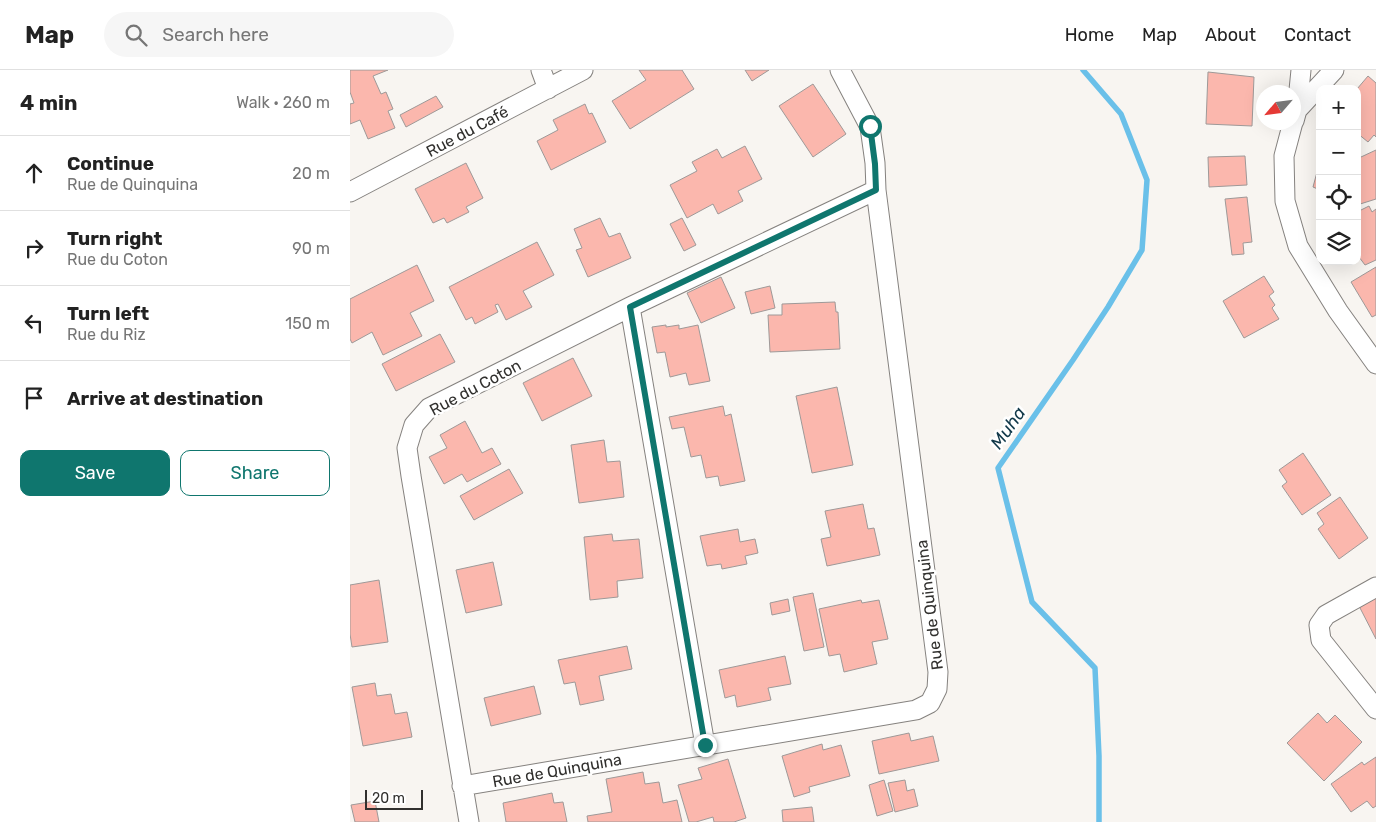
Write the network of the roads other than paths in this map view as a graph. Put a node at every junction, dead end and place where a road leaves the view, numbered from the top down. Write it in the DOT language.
graph roads {
  1 [pos="541,70"];
  2 [pos="583,70"];
  3 [pos="840,70"];
  4 [pos="1301,70"];
  5 [pos="1334,70"];
  6 [pos="1299,85"];
  7 [pos="548,89"];
  8 [pos="1301,110"];
  9 [pos="1291,130"];
  10 [pos="876,190"];
  11 [pos="350,192"];
  12 [pos="630,307"];
  13 [pos="1376,364"];
  14 [pos="1376,587"];
  15 [pos="1376,709"];
  16 [pos="705,745"];
  17 [pos="462,786"];
  18 [pos="469,822"];
  1 -- 7 [label="street"];
  2 -- 7 [label="street, Rue du Café"];
  3 -- 10 [label="street, Rue de Quinquina"];
  4 -- 6 [label="street"];
  5 -- 8 [label="street"];
  7 -- 11 [label="street, Rue du Café"];
  9 -- 13 [label="street"];
  10 -- 12 [label="street, Rue du Coton"];
  10 -- 16 [label="street, Rue de Quinquina"];
  12 -- 16 [label="street"];
  12 -- 17 [label="street, Rue du Coton"];
  14 -- 15 [label="street"];
  16 -- 17 [label="street, Rue de Quinquina"];
  17 -- 18 [label="street, Rue du Coton"];
}
